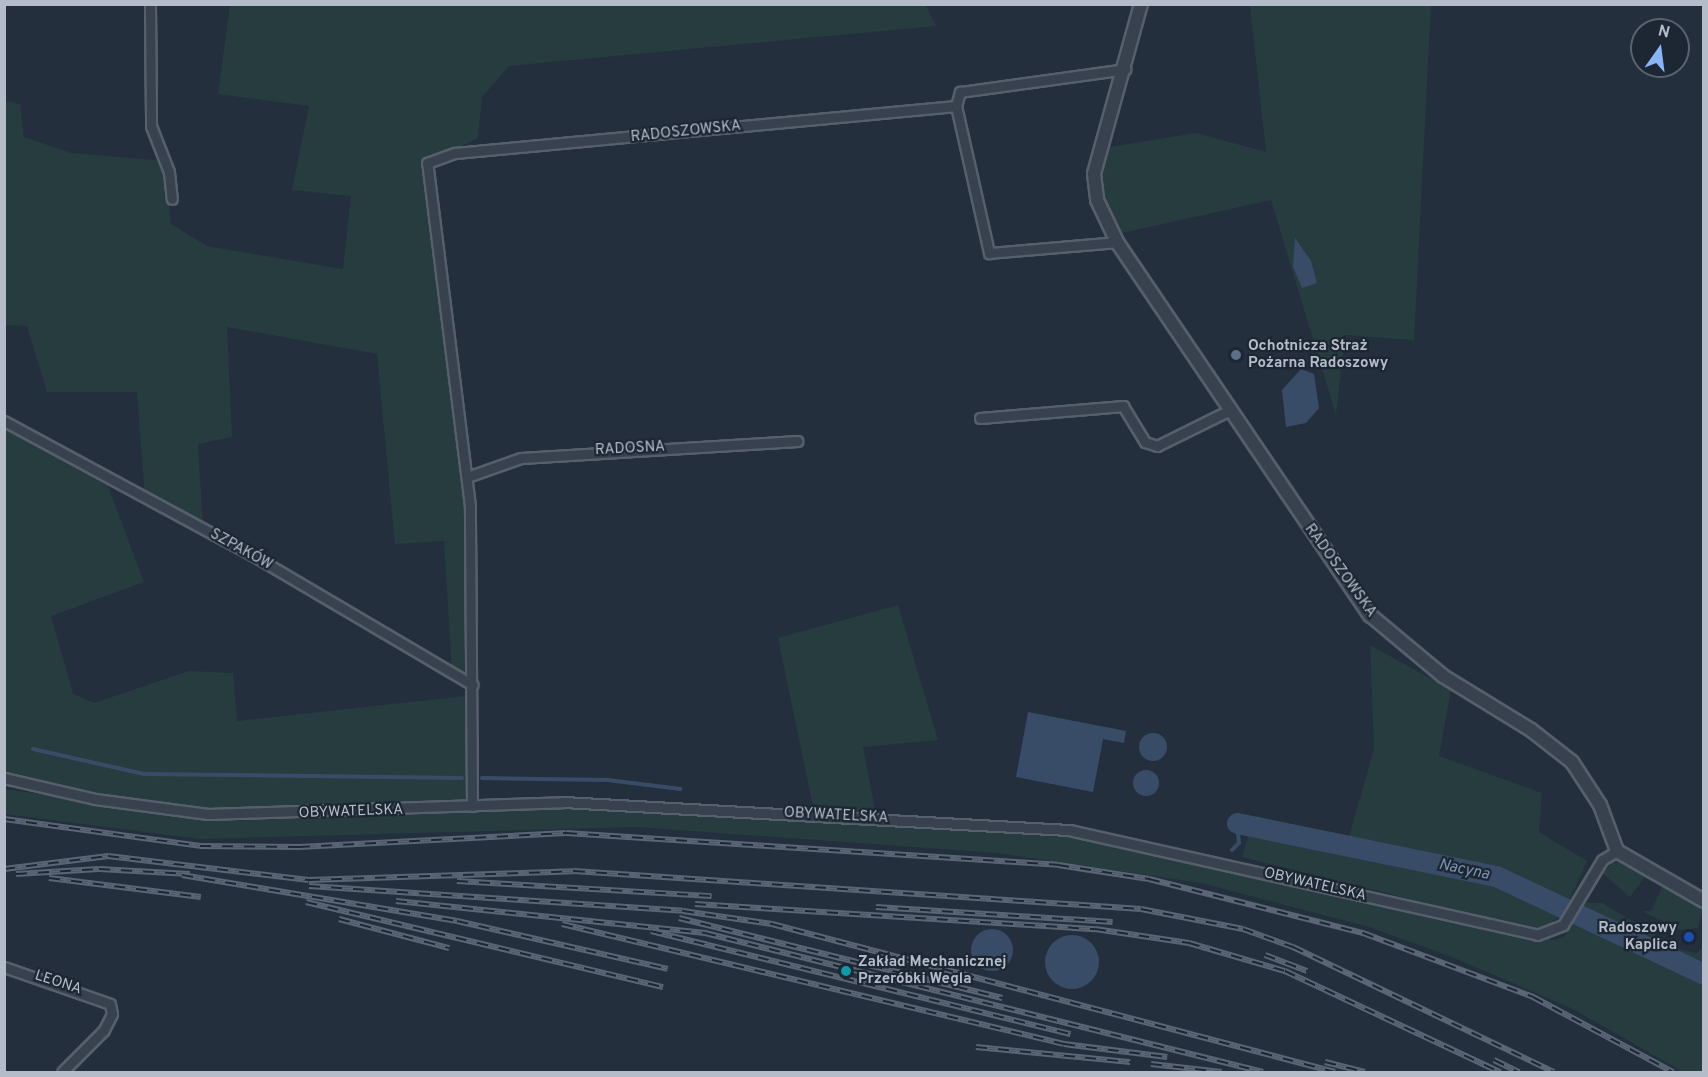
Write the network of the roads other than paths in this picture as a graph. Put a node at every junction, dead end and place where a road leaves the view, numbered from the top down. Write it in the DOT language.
graph roads {
  1 [pos="150,4"];
  2 [pos="1141,4"];
  3 [pos="1125,69"];
  4 [pos="956,106"];
  5 [pos="172,199"];
  6 [pos="1117,242"];
  7 [pos="1230,410"];
  8 [pos="980,418"];
  9 [pos="4,421"];
  10 [pos="796,441"];
  11 [pos="467,477"];
  12 [pos="474,685"];
  13 [pos="4,778"];
  14 [pos="472,806"];
  15 [pos="1617,851"];
  16 [pos="1704,901"];
  17 [pos="4,967"];
  18 [pos="62,1072"];
  1 -- 5 [label="street"];
  2 -- 3 [label="street, RADOSZOWSKA"];
  3 -- 4 [label="street"];
  3 -- 6 [label="street, RADOSZOWSKA"];
  4 -- 6 [label="street"];
  4 -- 11 [label="street, RADOSZOWSKA"];
  6 -- 7 [label="street, RADOSZOWSKA"];
  7 -- 8 [label="street"];
  7 -- 15 [label="street, RADOSZOWSKA"];
  9 -- 12 [label="street, SZPAKÓW"];
  10 -- 11 [label="street, RADOSNA"];
  11 -- 12 [label="street"];
  12 -- 14 [label="street"];
  13 -- 14 [label="street, OBYWATELSKA"];
  14 -- 15 [label="street, OBYWATELSKA"];
  15 -- 16 [label="street"];
  17 -- 18 [label="street, LEONA"];
}
